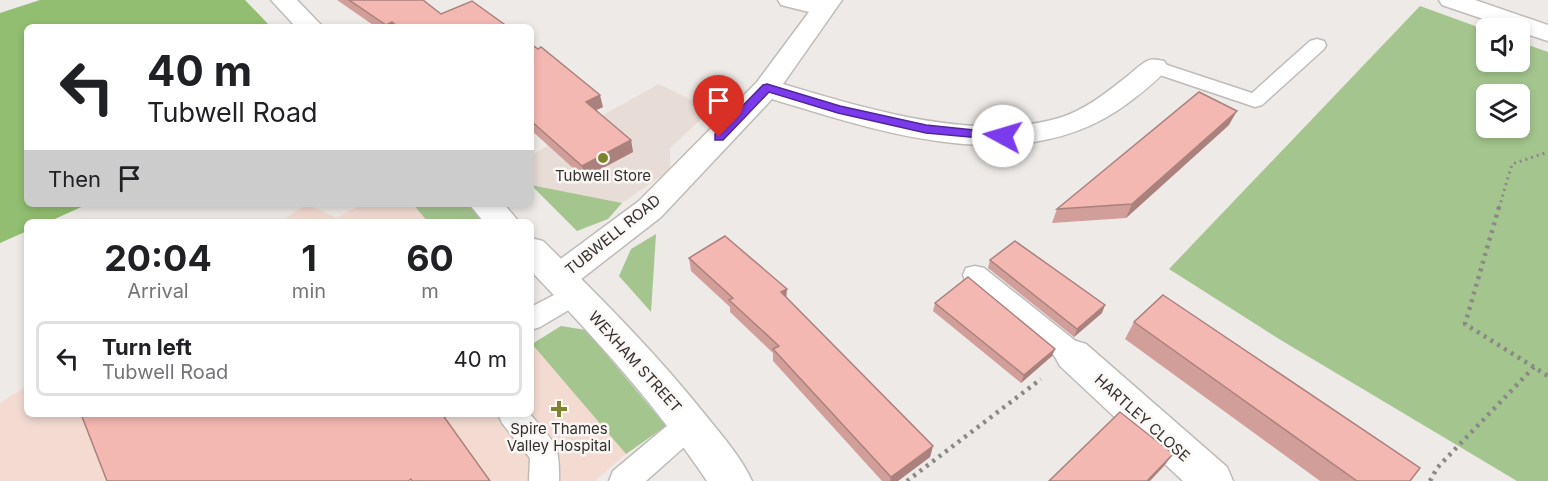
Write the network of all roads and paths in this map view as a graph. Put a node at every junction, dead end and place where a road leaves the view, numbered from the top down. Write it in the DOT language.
graph roads {
  1 [pos="283,0"];
  2 [pos="790,0"];
  3 [pos="1451,0"];
  4 [pos="827,4"];
  5 [pos="307,24"];
  6 [pos="1548,33"];
  7 [pos="1317,45"];
  8 [pos="1155,67"];
  9 [pos="767,88"];
  10 [pos="1548,152"];
  11 [pos="488,207"];
  12 [pos="500,219"];
  13 [pos="534,253"];
  14 [pos="975,274"];
  15 [pos="567,286"];
  16 [pos="534,317"];
  17 [pos="1073,355"];
  18 [pos="1534,367"];
  19 [pos="1548,376"];
  20 [pos="514,417"];
  21 [pos="690,424"];
  22 [pos="544,481"];
  23 [pos="624,481"];
  24 [pos="731,481"];
  25 [pos="907,481"];
  26 [pos="1212,481"];
  27 [pos="1430,481"];
  1 -- 5 [label="street"];
  2 -- 4 [label="street"];
  3 -- 6 [label="street"];
  4 -- 9 [label="street, TUBWELL ROAD"];
  7 -- 8 [label="lane"];
  8 -- 9 [label="street"];
  9 -- 15 [label="street, TUBWELL ROAD"];
  10 -- 18 [label="path"];
  11 -- 12 [label="street"];
  13 -- 15 [label="street, WEXHAM STREET"];
  14 -- 17 [label="lane"];
  15 -- 16 [label="lane"];
  15 -- 21 [label="street, WEXHAM STREET"];
  17 -- 25 [label="path"];
  17 -- 26 [label="street, HARTLEY CLOSE"];
  18 -- 19 [label="path"];
  18 -- 27 [label="path"];
  20 -- 22 [label="lane"];
  21 -- 23 [label="lane"];
  21 -- 24 [label="street, WEXHAM STREET"];
}
